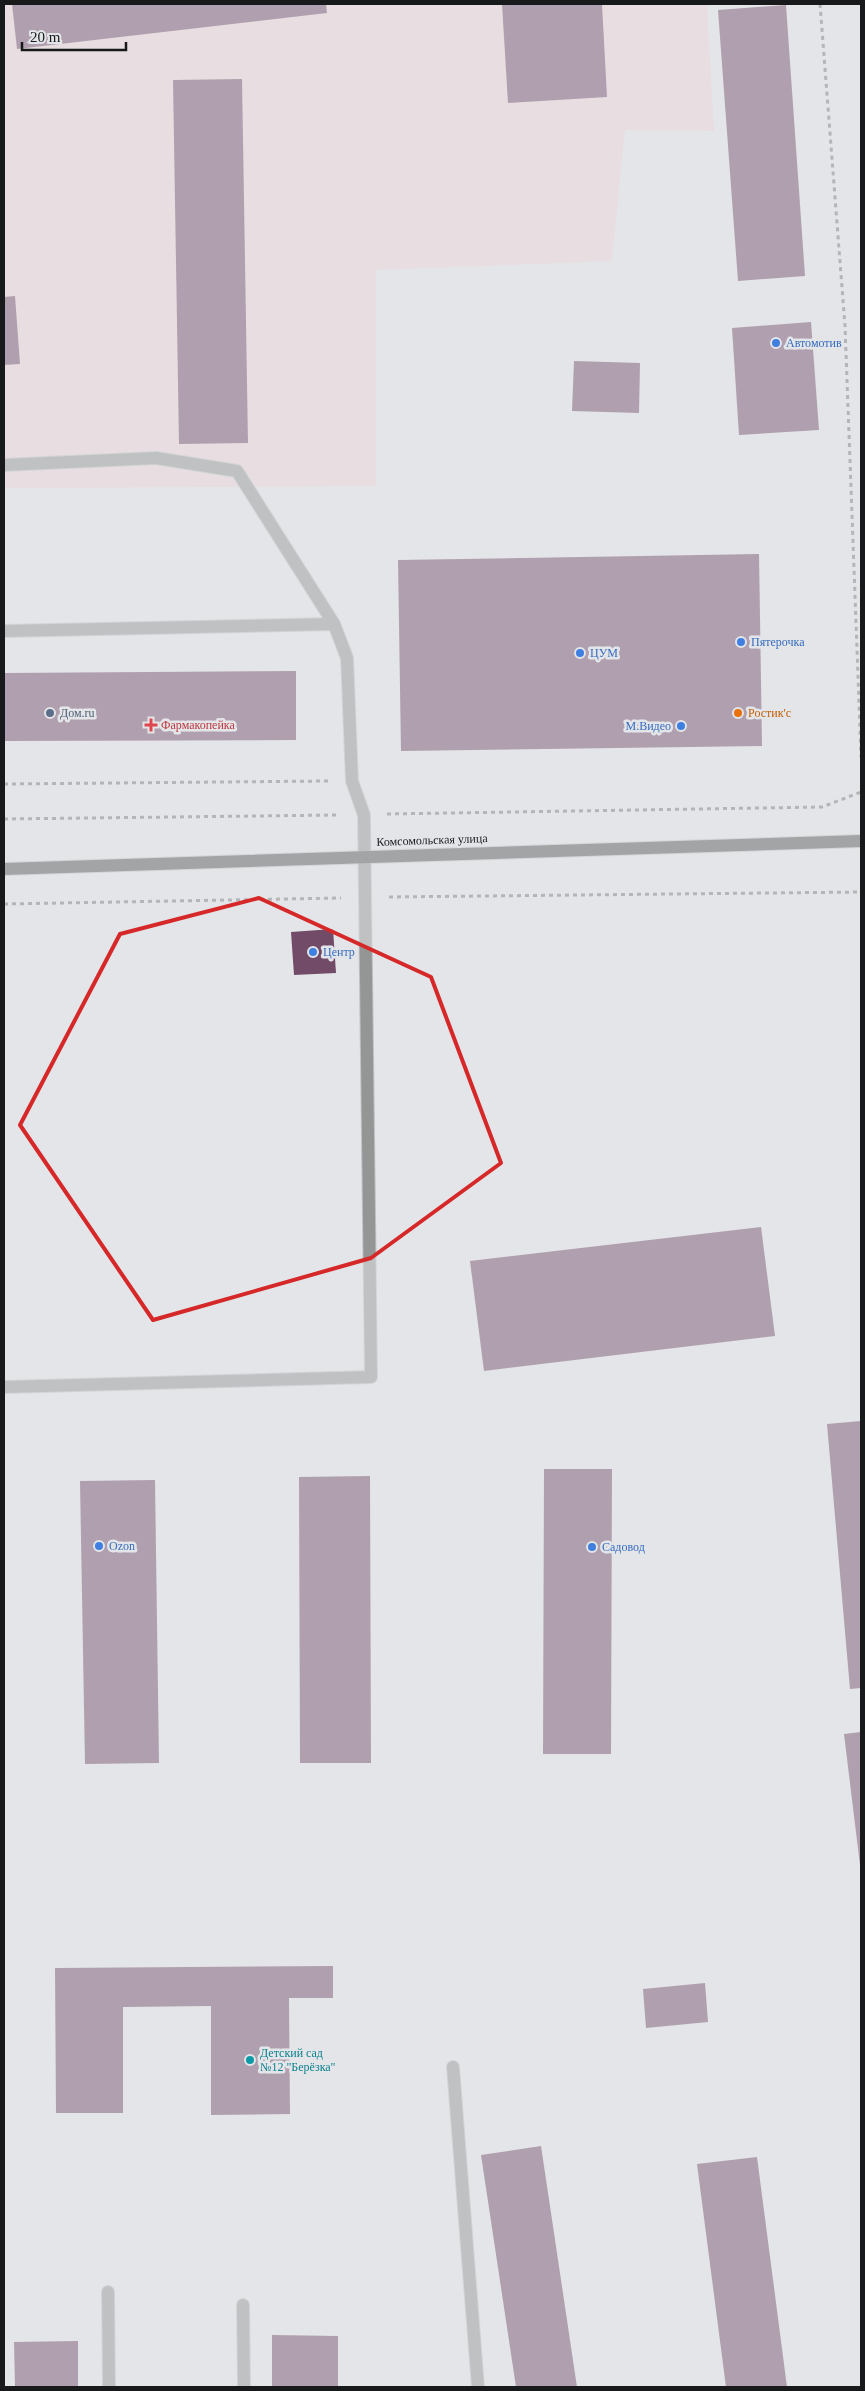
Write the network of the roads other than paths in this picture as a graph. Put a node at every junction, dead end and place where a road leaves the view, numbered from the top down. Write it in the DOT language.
graph roads {
  1 [pos="4,465"];
  2 [pos="334,624"];
  3 [pos="4,631"];
  4 [pos="861,840"];
  5 [pos="363,856"];
  6 [pos="4,870"];
  7 [pos="4,1387"];
  8 [pos="453,2067"];
  9 [pos="108,2292"];
  10 [pos="243,2305"];
  11 [pos="110,2387"];
  12 [pos="244,2387"];
  13 [pos="478,2387"];
  1 -- 2 [label="street"];
  2 -- 3 [label="street"];
  2 -- 5 [label="street"];
  4 -- 5 [label="main road, Комсомольская улица"];
  5 -- 6 [label="main road, Комсомольская улица"];
  5 -- 7 [label="street"];
  8 -- 13 [label="street"];
  9 -- 11 [label="street"];
  10 -- 12 [label="street"];
}
